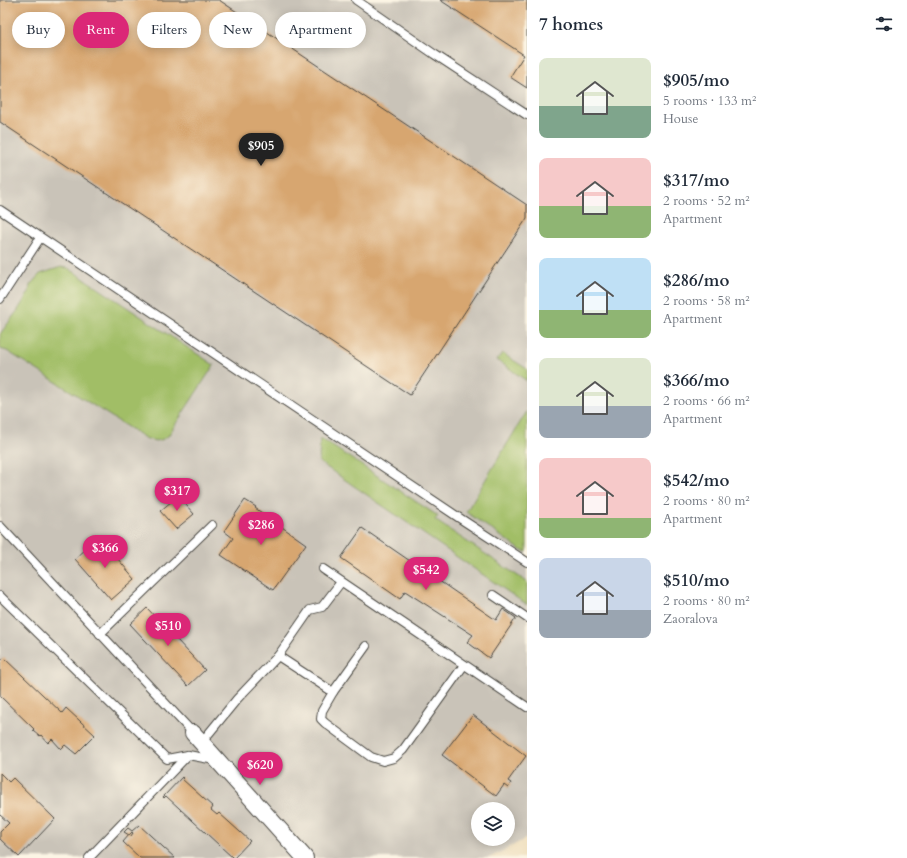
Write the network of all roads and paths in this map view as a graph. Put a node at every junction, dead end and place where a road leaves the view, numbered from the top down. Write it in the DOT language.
graph roads {
  1 [pos="356,0"];
  2 [pos="527,115"];
  3 [pos="0,210"];
  4 [pos="40,238"];
  5 [pos="0,300"];
  6 [pos="212,525"];
  7 [pos="0,526"];
  8 [pos="527,562"];
  9 [pos="323,569"];
  10 [pos="342,582"];
  11 [pos="0,596"];
  12 [pos="493,596"];
  13 [pos="527,618"];
  14 [pos="100,634"];
  15 [pos="366,646"];
  16 [pos="278,656"];
  17 [pos="464,665"];
  18 [pos="332,692"];
  19 [pos="527,707"];
  20 [pos="197,738"];
  21 [pos="188,755"];
  22 [pos="218,761"];
  23 [pos="89,858"];
  24 [pos="305,858"];
  1 -- 2 [label="lane"];
  3 -- 4 [label="lane"];
  4 -- 5 [label="lane"];
  4 -- 8 [label="lane"];
  6 -- 14 [label="lane"];
  7 -- 14 [label="lane"];
  9 -- 10 [label="lane"];
  10 -- 16 [label="lane"];
  10 -- 17 [label="lane"];
  11 -- 21 [label="lane"];
  12 -- 13 [label="lane"];
  14 -- 20 [label="lane"];
  15 -- 18 [label="lane"];
  16 -- 18 [label="lane"];
  16 -- 20 [label="lane"];
  17 -- 18 [label="lane"];
  17 -- 19 [label="lane"];
  20 -- 22 [label="street"];
  21 -- 22 [label="lane"];
  21 -- 23 [label="lane"];
  22 -- 24 [label="street"];
}
